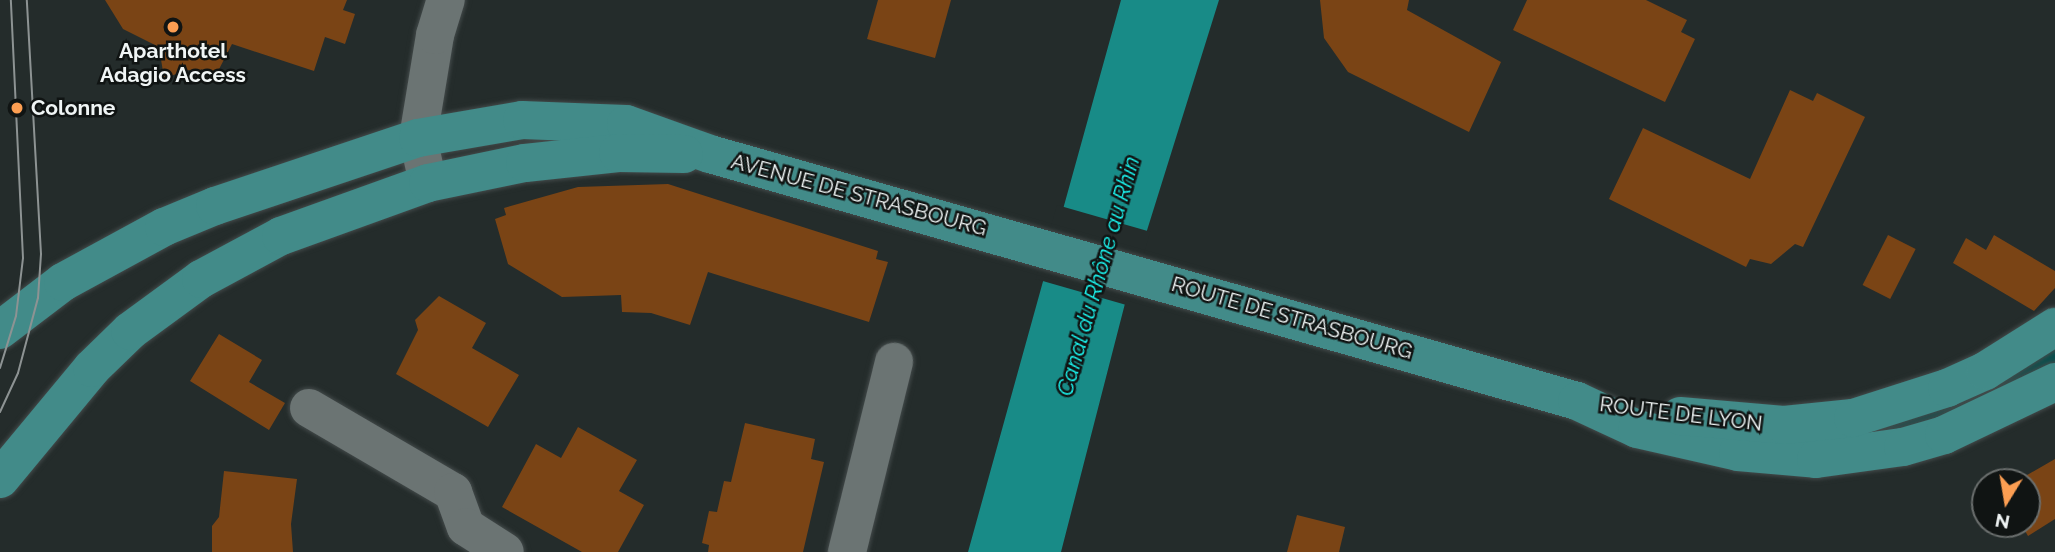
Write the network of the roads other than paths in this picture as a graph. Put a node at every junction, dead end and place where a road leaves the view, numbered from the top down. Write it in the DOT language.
graph roads {
  1 [pos="446,0"];
  2 [pos="418,138"];
  3 [pos="710,154"];
  4 [pos="428,183"];
  5 [pos="1007,236"];
  6 [pos="2055,327"];
  7 [pos="0,330"];
  8 [pos="894,362"];
  9 [pos="2055,383"];
  10 [pos="1577,401"];
  11 [pos="309,408"];
  12 [pos="0,479"];
  13 [pos="505,552"];
  14 [pos="847,552"];
  1 -- 2 [label="street"];
  2 -- 3 [label="main road, AVENUE DE STRASBOURG"];
  2 -- 4 [label="street"];
  2 -- 7 [label="main road, AVENUE DE STRASBOURG"];
  3 -- 4 [label="main road, AVENUE DE STRASBOURG"];
  3 -- 5 [label="main road, AVENUE DE STRASBOURG"];
  4 -- 12 [label="main road, AVENUE DE STRASBOURG"];
  5 -- 10 [label="main road, ROUTE DE STRASBOURG"];
  6 -- 10 [label="main road, ROUTE DE LYON"];
  8 -- 14 [label="street"];
  9 -- 10 [label="main road, ROUTE DE LYON"];
  11 -- 13 [label="street"];
}
